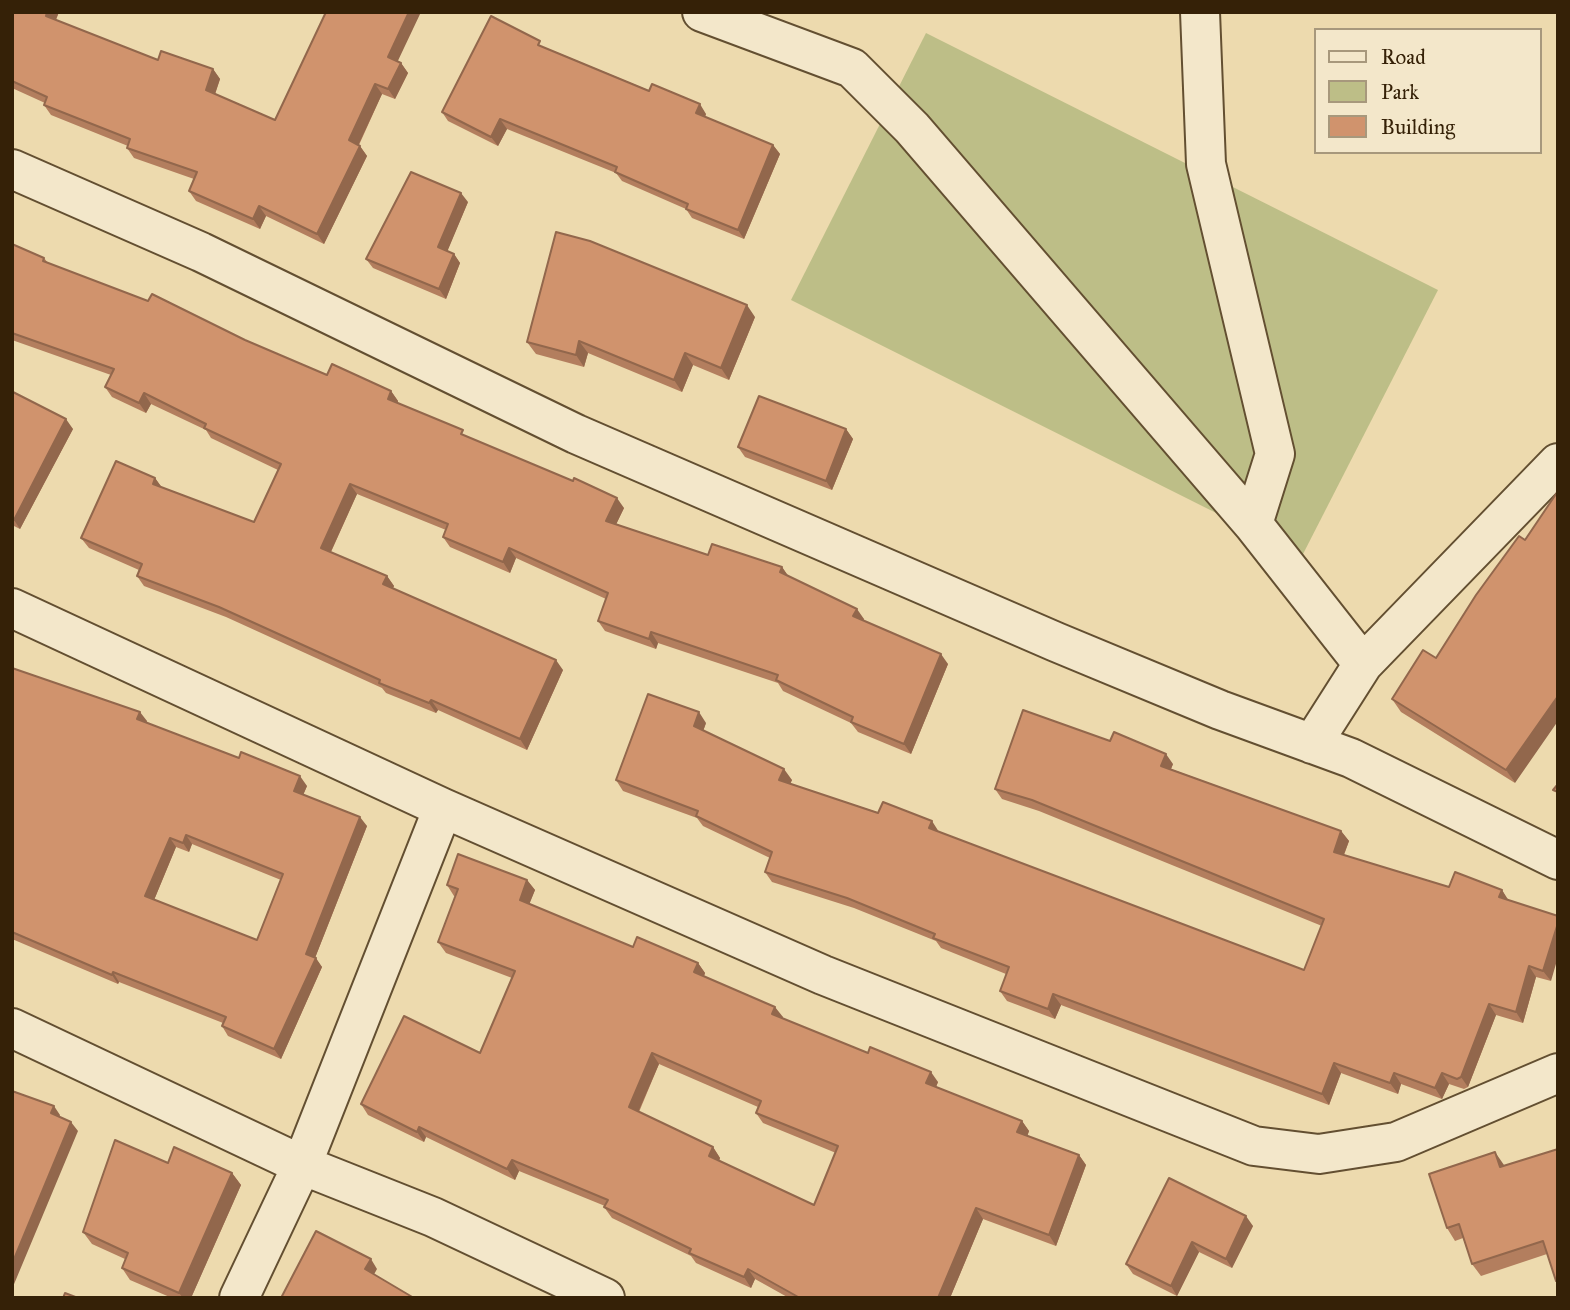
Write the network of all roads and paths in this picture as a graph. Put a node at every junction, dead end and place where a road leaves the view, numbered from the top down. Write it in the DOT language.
graph roads {
  1 [pos="702,12"];
  2 [pos="1200,12"];
  3 [pos="12,169"];
  4 [pos="1558,463"];
  5 [pos="1253,524"];
  6 [pos="12,608"];
  7 [pos="1363,664"];
  8 [pos="1312,744"];
  9 [pos="443,808"];
  10 [pos="1558,860"];
  11 [pos="12,1028"];
  12 [pos="1558,1073"];
  13 [pos="302,1165"];
  14 [pos="239,1298"];
  15 [pos="605,1298"];
  1 -- 5 [label="street"];
  2 -- 5 [label="street"];
  3 -- 8 [label="street"];
  4 -- 7 [label="street"];
  5 -- 7 [label="street"];
  6 -- 9 [label="street"];
  7 -- 8 [label="street"];
  8 -- 10 [label="street"];
  9 -- 12 [label="street"];
  9 -- 13 [label="street"];
  11 -- 13 [label="street"];
  13 -- 14 [label="street"];
  13 -- 15 [label="street"];
}
